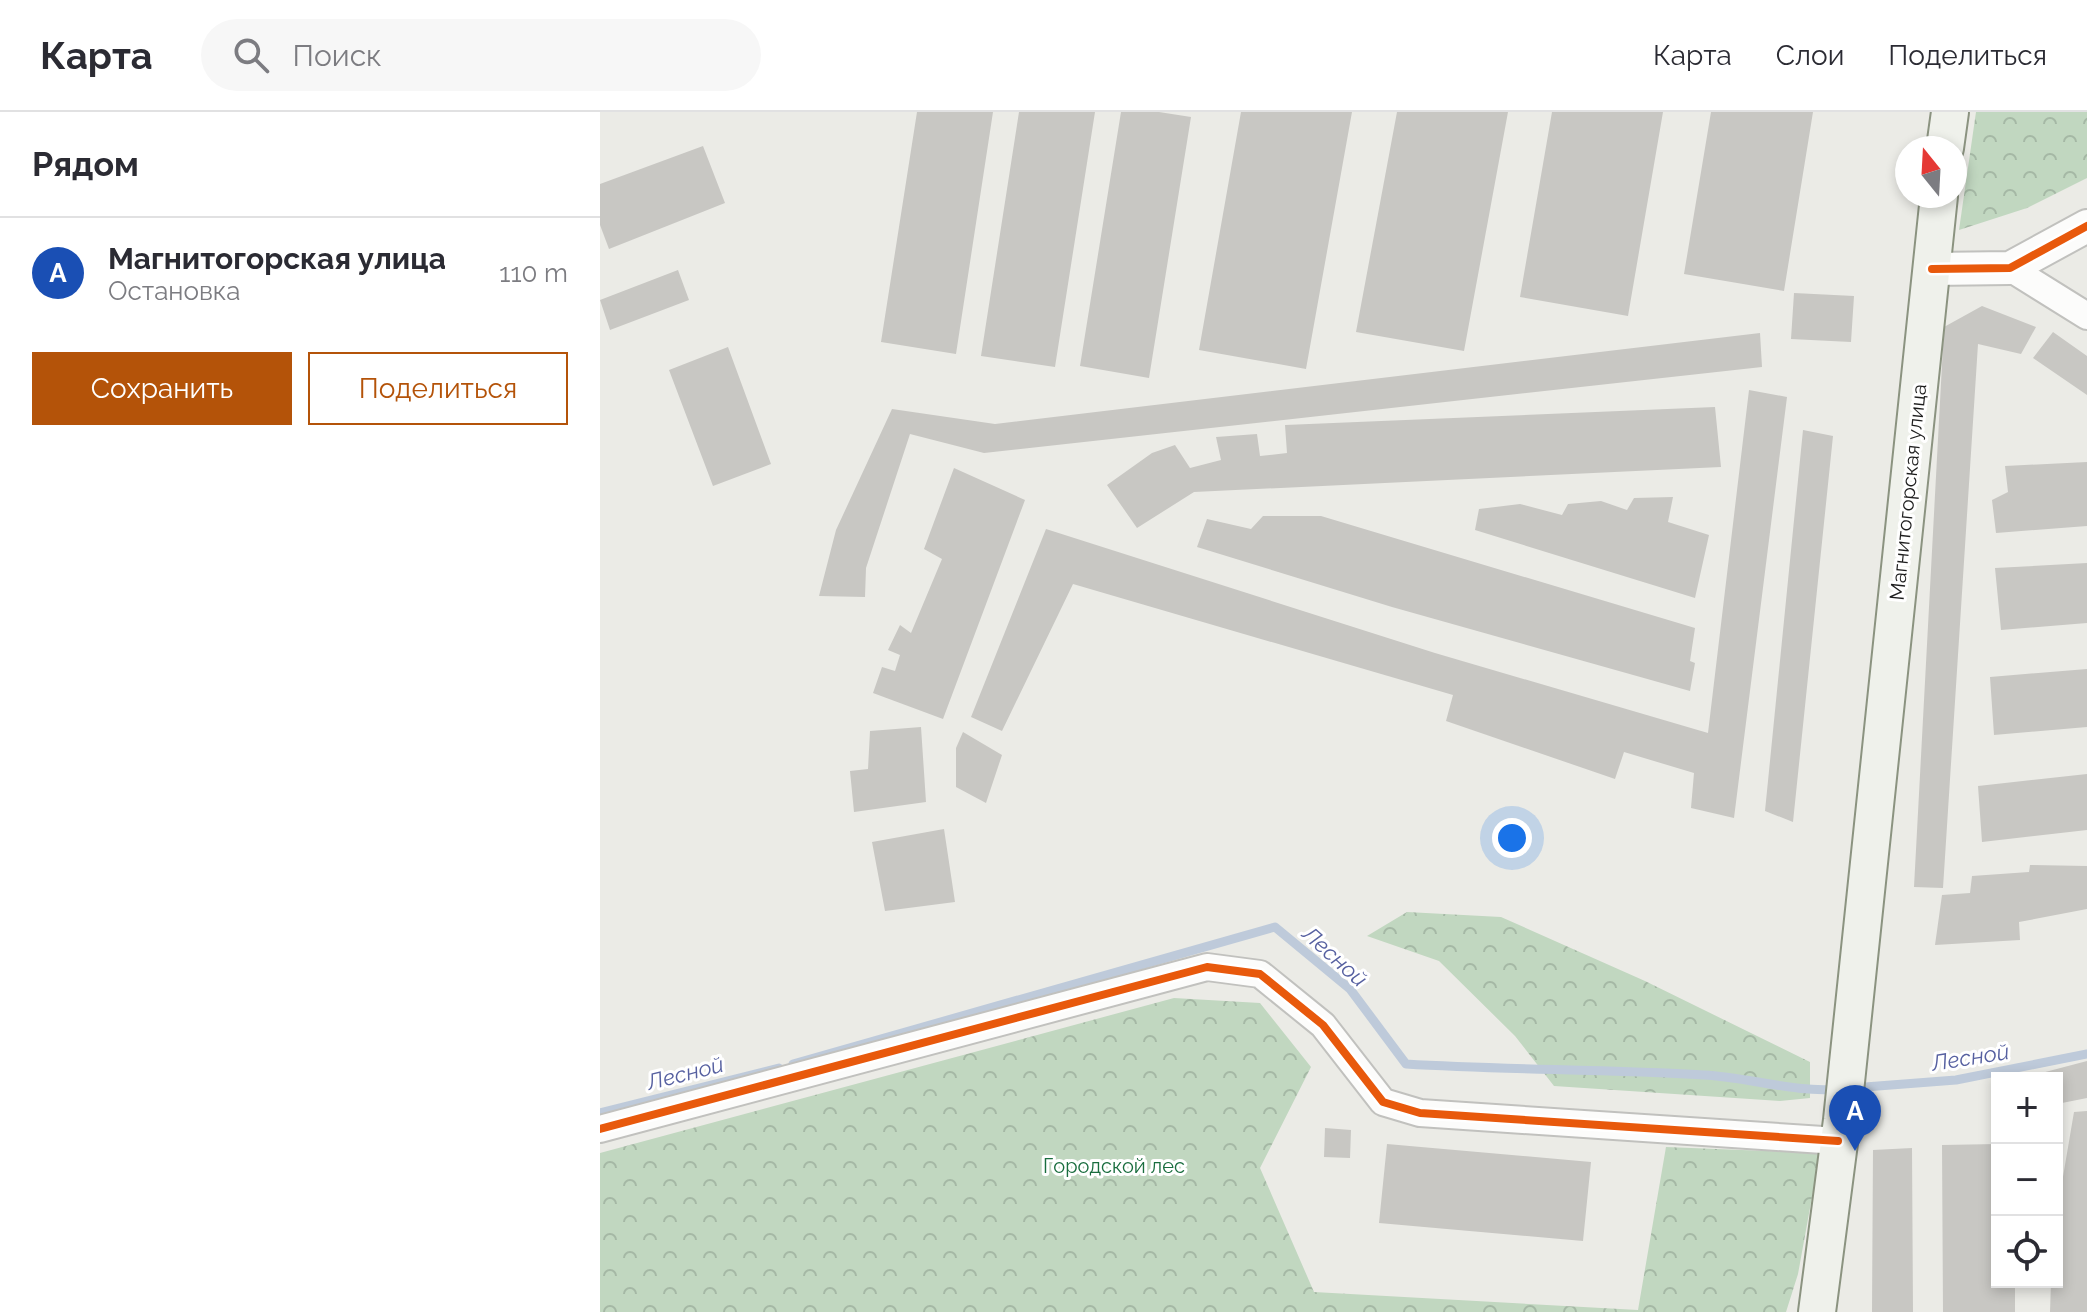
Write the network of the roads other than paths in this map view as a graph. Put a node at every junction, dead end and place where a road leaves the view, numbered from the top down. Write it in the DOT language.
graph roads {
  1 [pos="1950,112"];
  2 [pos="1947,136"];
  3 [pos="1938,208"];
  4 [pos="2087,226"];
  5 [pos="2010,268"];
  6 [pos="1932,269"];
  7 [pos="2087,316"];
  8 [pos="600,1129"];
  9 [pos="1840,1130"];
  10 [pos="1817,1312"];
  1 -- 2 [label="main road"];
  3 -- 6 [label="main road, Магнитогорская улица"];
  4 -- 5 [label="street"];
  5 -- 6 [label="street"];
  5 -- 7 [label="street"];
  6 -- 9 [label="main road, Магнитогорская улица"];
  8 -- 9 [label="street"];
  9 -- 10 [label="main road, Магнитогорская улица"];
}
